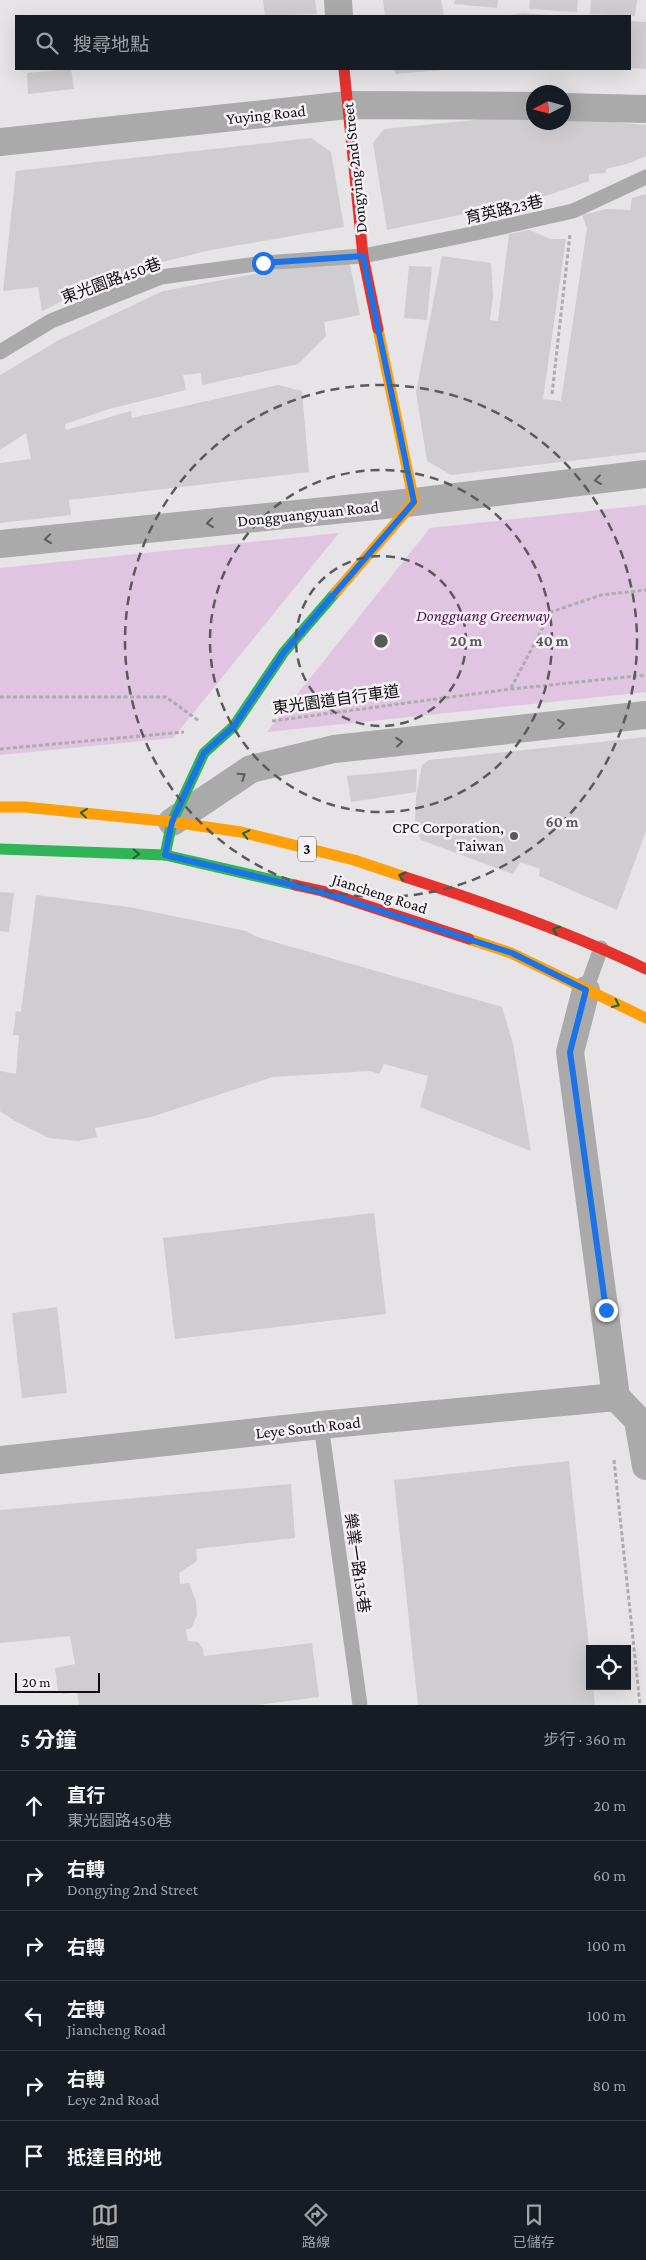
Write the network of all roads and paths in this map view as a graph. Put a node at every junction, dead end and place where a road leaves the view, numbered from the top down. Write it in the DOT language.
graph roads {
  1 [pos="338,0"];
  2 [pos="339,15"];
  3 [pos="344,70"];
  4 [pos="348,106"];
  5 [pos="526,106"];
  6 [pos="571,107"];
  7 [pos="646,109"];
  8 [pos="0,142"];
  9 [pos="646,177"];
  10 [pos="573,211"];
  11 [pos="363,256"];
  12 [pos="0,352"];
  13 [pos="552,394"];
  14 [pos="646,474"];
  15 [pos="414,502"];
  16 [pos="0,544"];
  17 [pos="646,590"];
  18 [pos="646,675"];
  19 [pos="511,689"];
  20 [pos="0,697"];
  21 [pos="646,715"];
  22 [pos="234,726"];
  23 [pos="191,731"];
  24 [pos="0,749"];
  25 [pos="0,808"];
  26 [pos="172,822"];
  27 [pos="0,849"];
  28 [pos="165,855"];
  29 [pos="601,948"];
  30 [pos="646,969"];
  31 [pos="586,990"];
  32 [pos="646,1018"];
  33 [pos="616,1398"];
  34 [pos="321,1426"];
  35 [pos="613,1453"];
  36 [pos="0,1460"];
  37 [pos="646,1466"];
  38 [pos="360,1705"];
  39 [pos="640,1705"];
  1 -- 2 [label="street"];
  3 -- 4 [label="main road, Dongying 2nd Street"];
  4 -- 5 [label="street, Yuying Road"];
  4 -- 8 [label="street, Yuying Road"];
  4 -- 11 [label="main road, Dongying 2nd Street"];
  6 -- 7 [label="street"];
  9 -- 10 [label="lane, 育英路23巷"];
  10 -- 11 [label="lane, 育英路23巷"];
  10 -- 13 [label="path"];
  11 -- 12 [label="lane, 東光園路450巷"];
  11 -- 15 [label="main road, Dongying 2nd Street"];
  14 -- 15 [label="street, Dongguangyuan Road, one-way"];
  15 -- 16 [label="street, Dongguangyuan Road, one-way"];
  15 -- 22 [label="main road"];
  17 -- 19 [label="path"];
  18 -- 19 [label="path, 東光園道自行車道"];
  19 -- 22 [label="path, 東光園道自行車道"];
  20 -- 22 [label="path, 東光園道自行車道"];
  26 -- 21 [label="street, one-way"];
  22 -- 26 [label="main road"];
  23 -- 24 [label="path"];
  26 -- 25 [label="main road, Jiancheng Road / 3, one-way"];
  26 -- 28 [label="main road"];
  29 -- 26 [label="main road, Jiancheng Road / 3, one-way"];
  27 -- 28 [label="main road, Jiancheng Road / 3, one-way"];
  28 -- 31 [label="main road, Jiancheng Road / 3"];
  29 -- 30 [label="main road, Jiancheng Road / 3"];
  29 -- 31 [label="lane"];
  31 -- 32 [label="main road, Jiancheng Road / 3, one-way"];
  31 -- 33 [label="street"];
  33 -- 34 [label="street, Leye South Road"];
  33 -- 37 [label="street"];
  34 -- 36 [label="street, Leye South Road"];
  34 -- 38 [label="lane, 樂業一路135巷"];
  35 -- 39 [label="path"];
}
